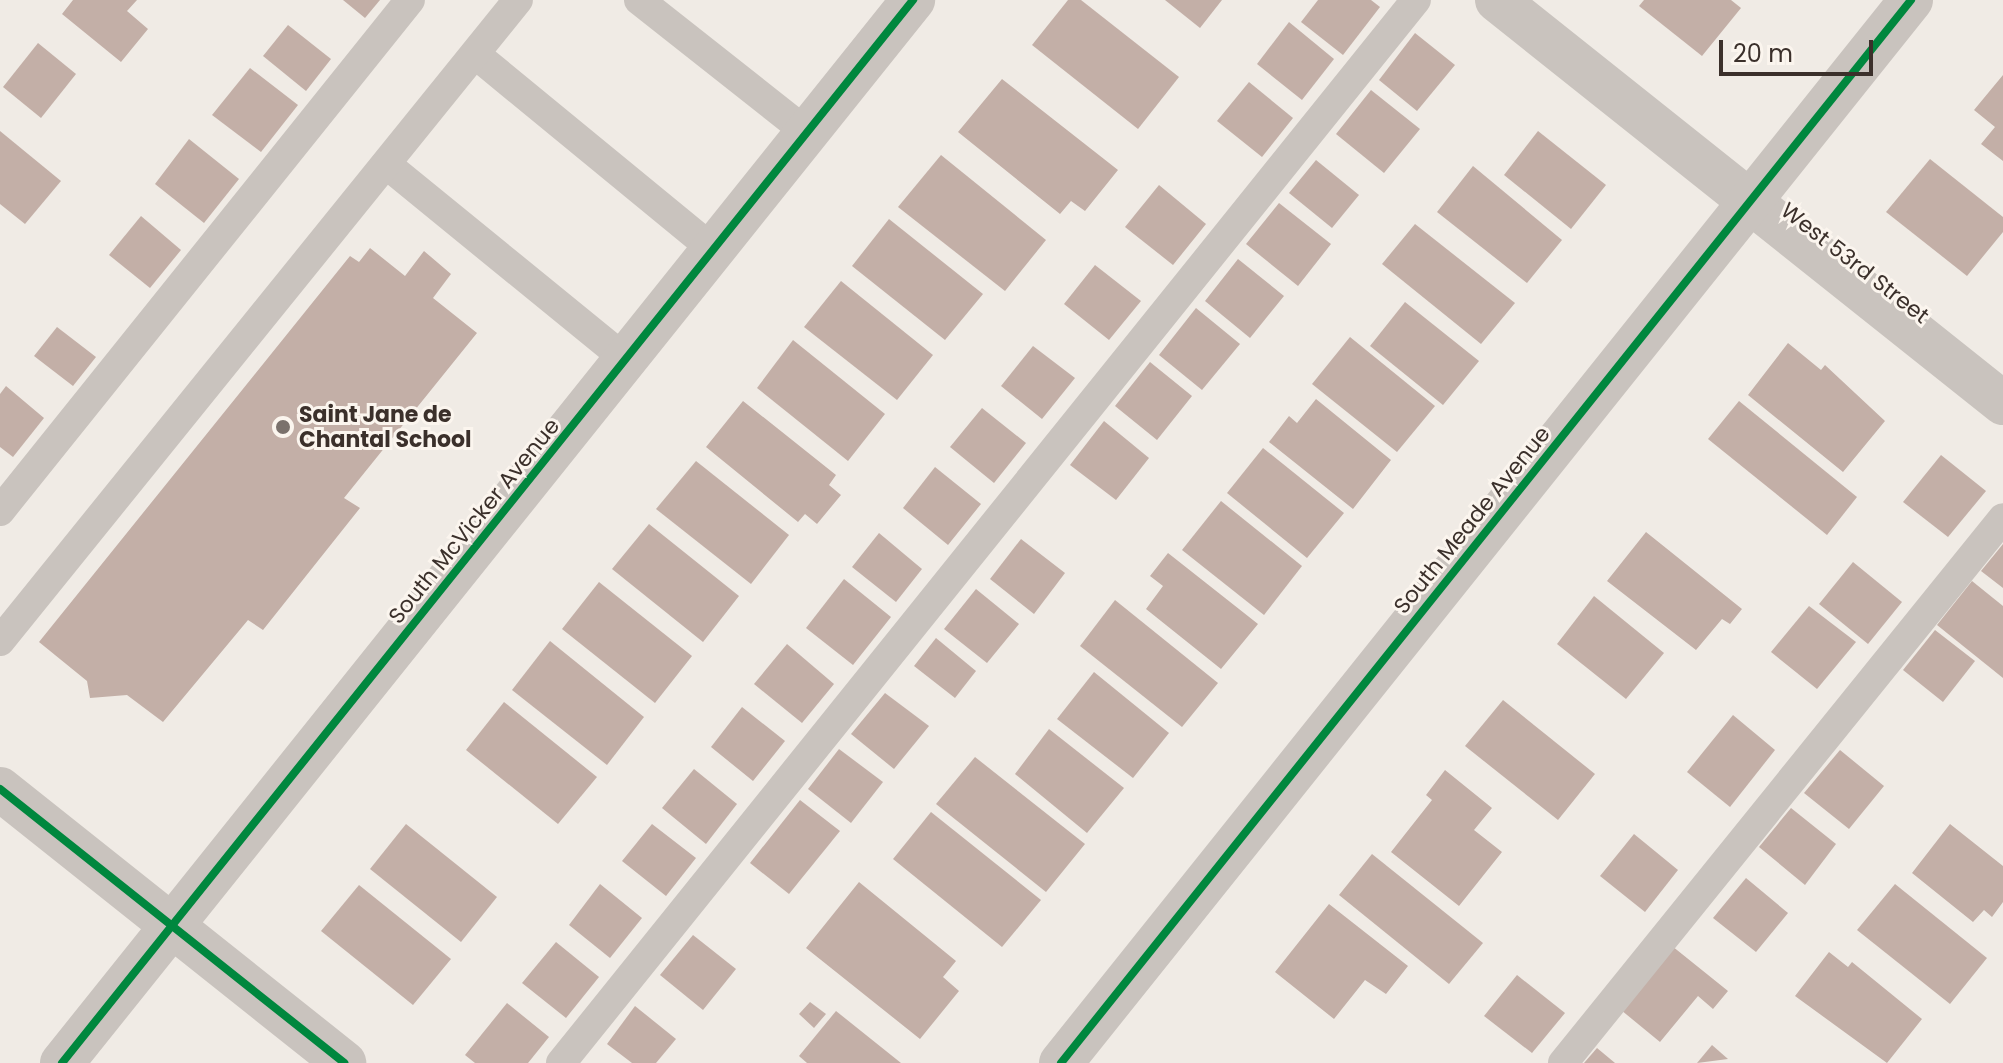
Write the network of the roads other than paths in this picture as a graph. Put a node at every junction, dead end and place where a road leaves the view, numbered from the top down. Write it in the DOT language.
graph roads {
  1 [pos="410,0"];
  2 [pos="518,0"];
  3 [pos="639,0"];
  4 [pos="913,0"];
  5 [pos="1416,0"];
  6 [pos="1497,0"];
  7 [pos="1911,0"];
  8 [pos="475,54"];
  9 [pos="806,132"];
  10 [pos="381,170"];
  11 [pos="1749,202"];
  12 [pos="714,250"];
  13 [pos="626,360"];
  14 [pos="2003,403"];
  15 [pos="0,511"];
  16 [pos="2003,518"];
  17 [pos="0,641"];
  18 [pos="0,789"];
  19 [pos="172,926"];
  20 [pos="62,1063"];
  21 [pos="344,1063"];
  22 [pos="561,1063"];
  23 [pos="1061,1063"];
  24 [pos="1563,1063"];
  1 -- 15 [label="lane"];
  2 -- 8 [label="lane"];
  3 -- 9 [label="lane"];
  4 -- 9 [label="street, South McVicker Avenue"];
  5 -- 22 [label="lane"];
  6 -- 11 [label="street, West 53rd Street"];
  7 -- 11 [label="street, South Meade Avenue"];
  8 -- 10 [label="lane"];
  8 -- 12 [label="lane"];
  9 -- 12 [label="street, South McVicker Avenue"];
  10 -- 13 [label="lane"];
  10 -- 17 [label="lane"];
  11 -- 14 [label="street, West 53rd Street"];
  11 -- 23 [label="street, South Meade Avenue"];
  12 -- 13 [label="street, South McVicker Avenue"];
  13 -- 19 [label="street, South McVicker Avenue"];
  16 -- 24 [label="lane"];
  18 -- 19 [label="street"];
  19 -- 20 [label="street, South McVicker Avenue"];
  19 -- 21 [label="street"];
}
